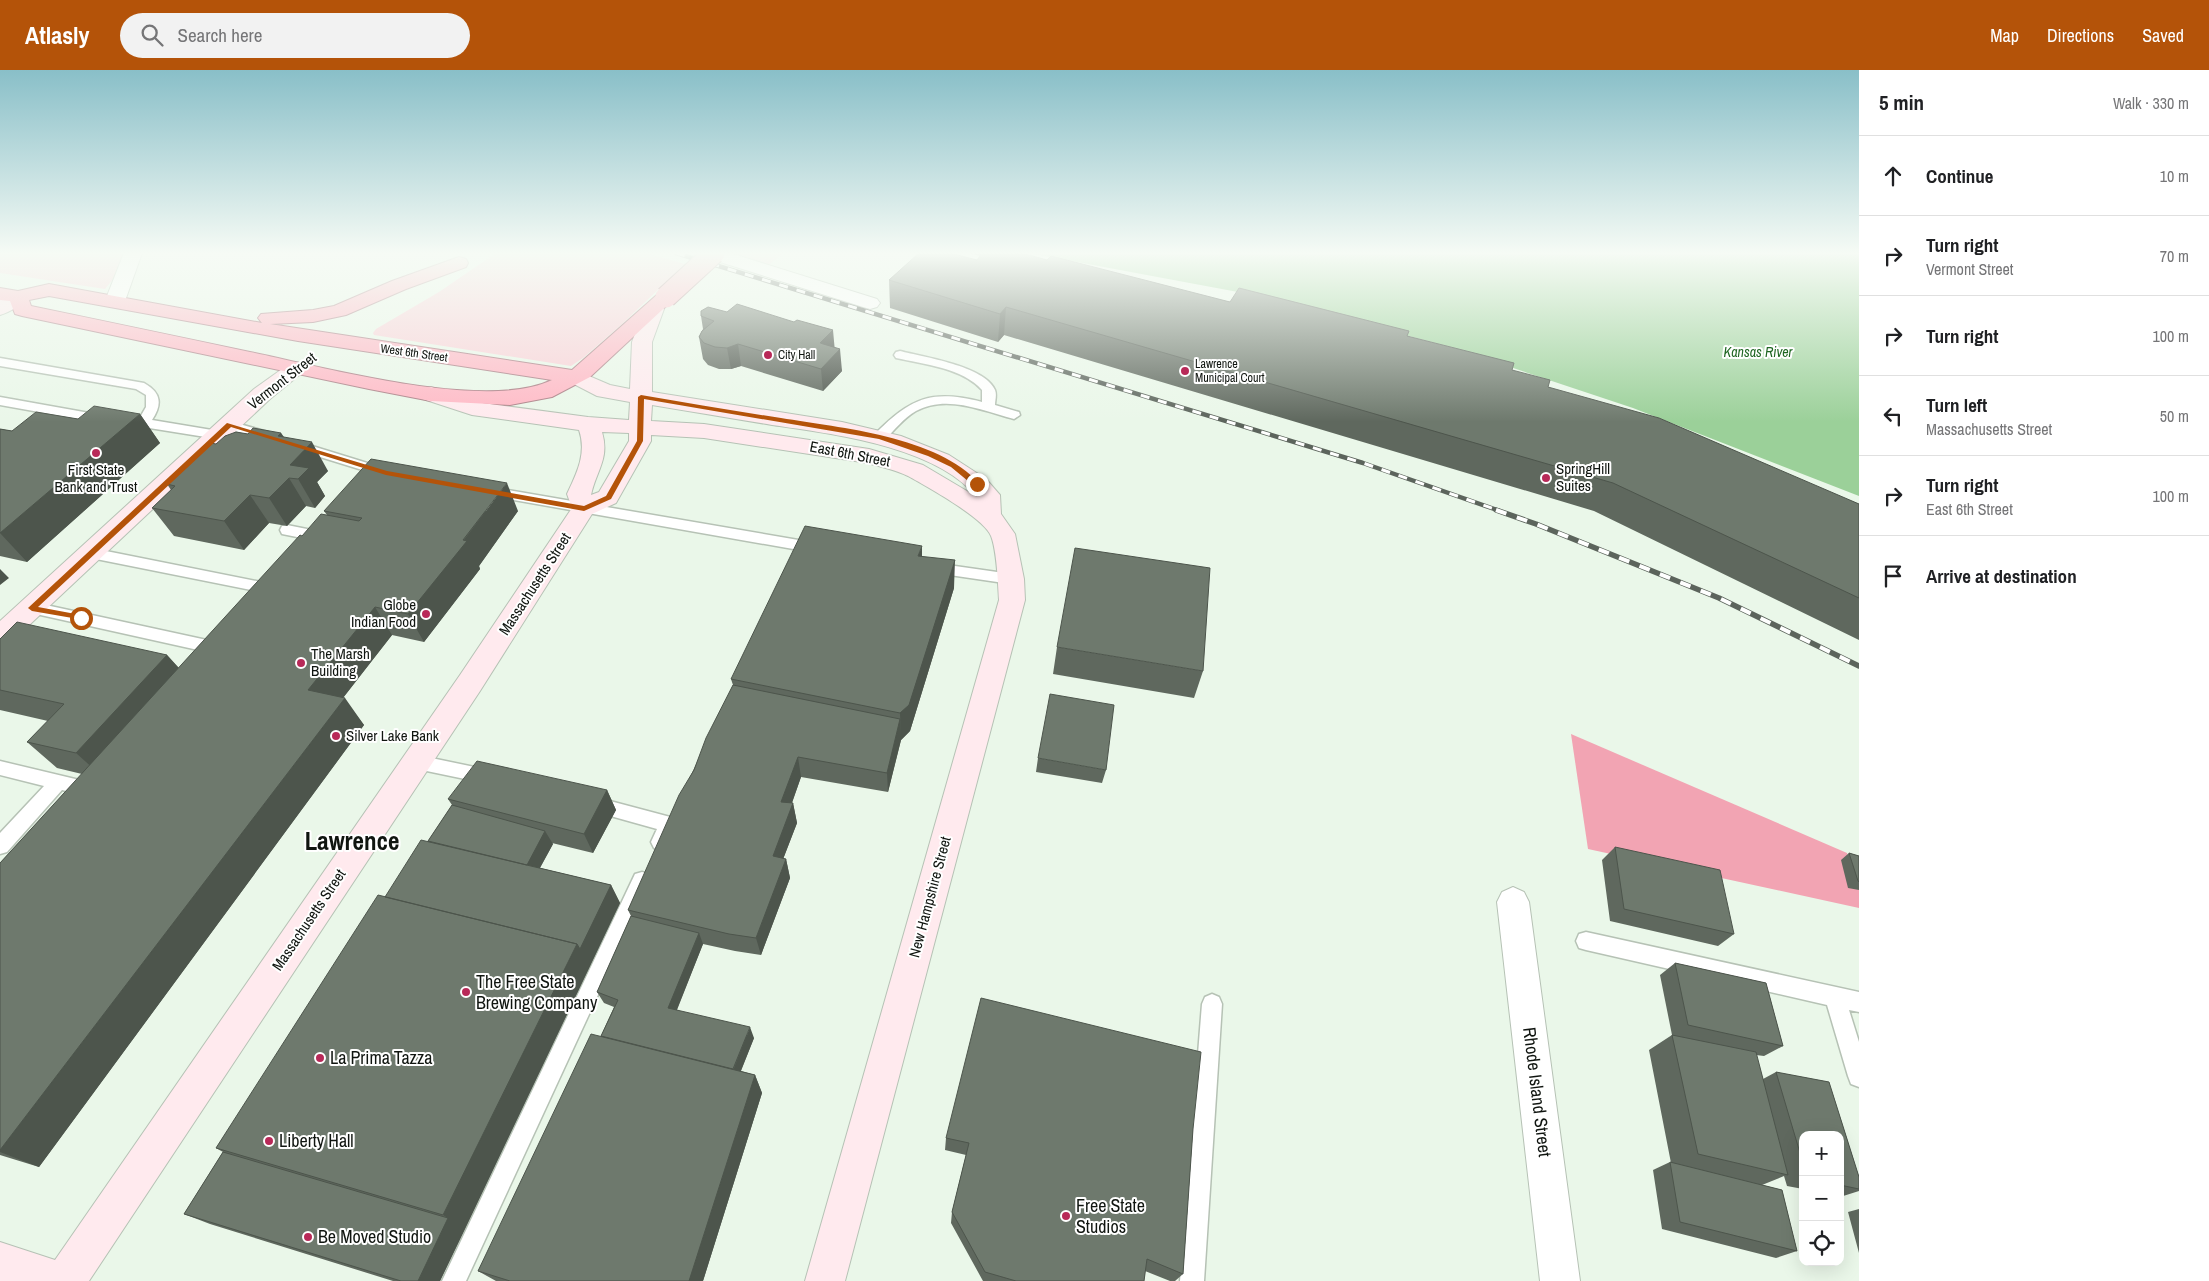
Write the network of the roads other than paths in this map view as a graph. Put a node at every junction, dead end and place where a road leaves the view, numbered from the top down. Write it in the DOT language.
graph roads {
  1 [pos="22,310"];
  2 [pos="159,310"];
  3 [pos="340,310"];
  4 [pos="386,310"];
  5 [pos="653,310"];
  6 [pos="657,310"];
  7 [pos="203,318"];
  8 [pos="335,341"];
  9 [pos="900,355"];
  10 [pos="0,362"];
  11 [pos="296,368"];
  12 [pos="575,378"];
  13 [pos="431,394"];
  14 [pos="641,397"];
  15 [pos="0,401"];
  16 [pos="988,408"];
  17 [pos="47,410"];
  18 [pos="1014,415"];
  19 [pos="93,418"];
  20 [pos="32,422"];
  21 [pos="143,422"];
  22 [pos="588,424"];
  23 [pos="58,427"];
  24 [pos="642,427"];
  25 [pos="224,430"];
  26 [pos="880,437"];
  27 [pos="374,488"];
  28 [pos="480,490"];
  29 [pos="584,508"];
  30 [pos="989,515"];
  31 [pos="287,530"];
  32 [pos="831,551"];
  33 [pos="91,553"];
  34 [pos="316,553"];
  35 [pos="918,565"];
  36 [pos="1011,579"];
  37 [pos="275,592"];
  38 [pos="32,608"];
  39 [pos="1,635"];
  40 [pos="217,666"];
  41 [pos="417,762"];
  42 [pos="0,768"];
  43 [pos="504,781"];
  44 [pos="59,782"];
  45 [pos="105,793"];
  46 [pos="579,800"];
  47 [pos="0,846"];
  48 [pos="1513,902"];
  49 [pos="1586,941"];
  50 [pos="1834,997"];
  51 [pos="1859,1002"];
  52 [pos="1212,1004"];
  53 [pos="1859,1076"];
  54 [pos="0,1262"];
  55 [pos="58,1281"];
  56 [pos="65,1281"];
  57 [pos="454,1281"];
  58 [pos="825,1281"];
  59 [pos="1192,1281"];
  60 [pos="1560,1281"];
  1 -- 11 [label="highway"];
  2 -- 7 [label="highway, West 6th Street"];
  3 -- 7 [label="highway"];
  4 -- 8 [label="highway, Vermont Street"];
  5 -- 12 [label="highway"];
  6 -- 14 [label="street"];
  7 -- 8 [label="highway, West 6th Street"];
  8 -- 11 [label="highway, Vermont Street"];
  8 -- 12 [label="highway, West 6th Street"];
  9 -- 16 [label="lane"];
  10 -- 21 [label="lane"];
  11 -- 13 [label="highway"];
  11 -- 25 [label="street, Vermont Street"];
  12 -- 13 [label="highway"];
  12 -- 14 [label="street, West 6th Street"];
  13 -- 22 [label="street"];
  14 -- 24 [label="street"];
  14 -- 26 [label="street, East 6th Street"];
  15 -- 17 [label="lane"];
  16 -- 18 [label="lane"];
  16 -- 26 [label="lane"];
  17 -- 19 [label="lane"];
  17 -- 20 [label="lane"];
  19 -- 21 [label="lane"];
  19 -- 23 [label="lane"];
  21 -- 25 [label="lane"];
  22 -- 24 [label="street"];
  22 -- 29 [label="street"];
  24 -- 29 [label="street"];
  24 -- 30 [label="street, East 6th Street"];
  25 -- 27 [label="lane"];
  25 -- 33 [label="street, Vermont Street"];
  26 -- 30 [label="street, East 6th Street"];
  28 -- 29 [label="lane"];
  29 -- 32 [label="lane"];
  29 -- 41 [label="street, Massachusetts Street"];
  30 -- 36 [label="street, New Hampshire Street"];
  31 -- 34 [label="lane"];
  33 -- 37 [label="lane"];
  33 -- 38 [label="street, Vermont Street"];
  35 -- 36 [label="lane"];
  36 -- 58 [label="street, New Hampshire Street"];
  38 -- 39 [label="street, Vermont Street"];
  38 -- 40 [label="lane"];
  41 -- 43 [label="lane"];
  41 -- 56 [label="street, Massachusetts Street"];
  42 -- 44 [label="lane"];
  44 -- 45 [label="lane"];
  44 -- 47 [label="lane"];
  46 -- 57 [label="lane"];
  48 -- 60 [label="street, Rhode Island Street"];
  49 -- 50 [label="lane"];
  50 -- 51 [label="lane"];
  50 -- 53 [label="lane"];
  52 -- 59 [label="lane"];
  54 -- 55 [label="street"];
}
